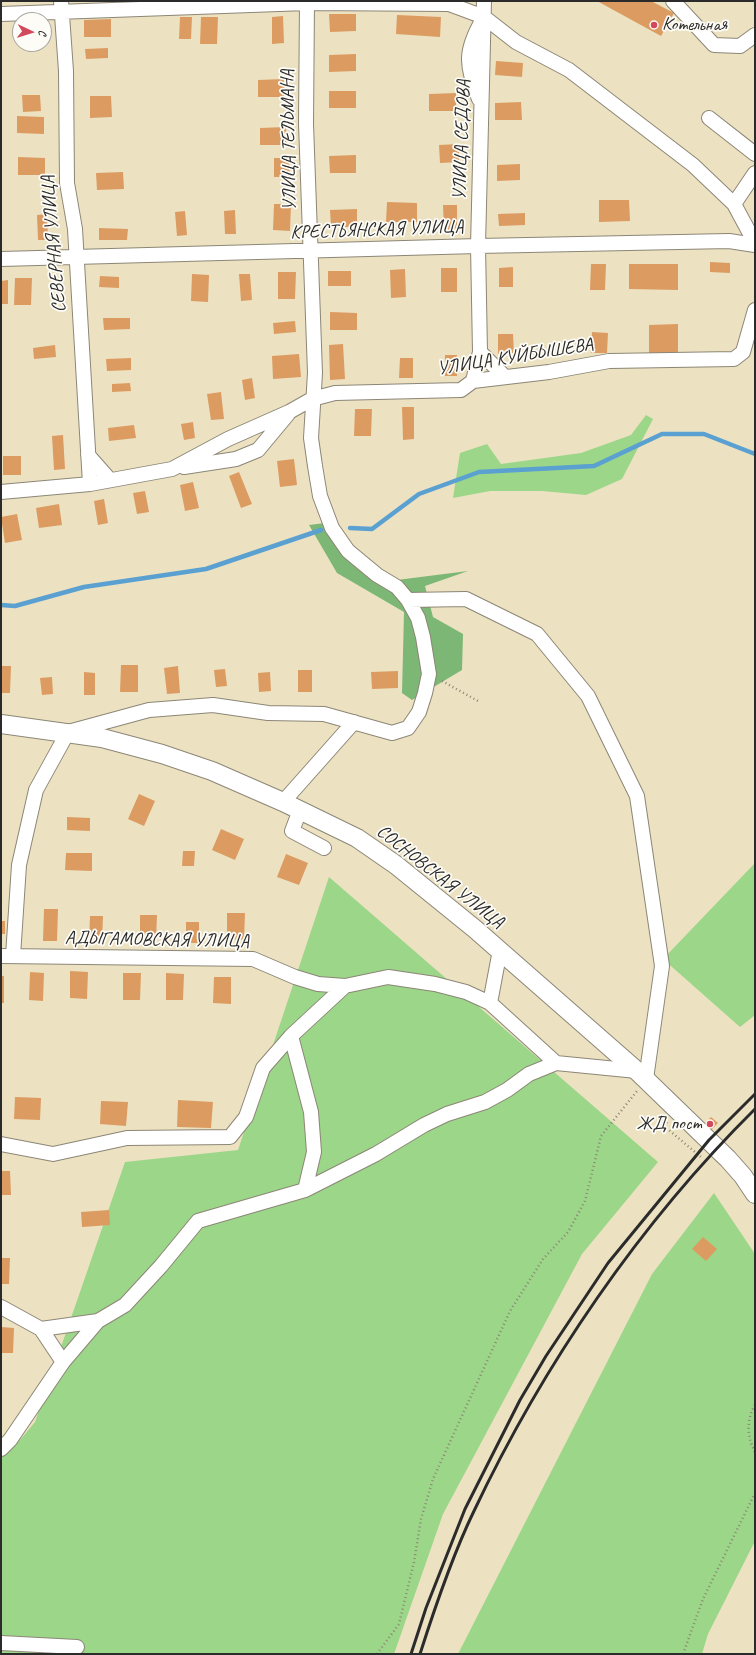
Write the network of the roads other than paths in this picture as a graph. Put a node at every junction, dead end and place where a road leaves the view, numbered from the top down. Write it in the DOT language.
graph roads {
  1 [pos="484,1"];
  2 [pos="673,1"];
  3 [pos="307,2"];
  4 [pos="61,7"];
  5 [pos="1,14"];
  6 [pos="484,17"];
  7 [pos="755,35"];
  8 [pos="709,118"];
  9 [pos="755,154"];
  10 [pos="755,174"];
  11 [pos="734,204"];
  12 [pos="755,244"];
  13 [pos="478,246"];
  14 [pos="310,252"];
  15 [pos="75,258"];
  16 [pos="1,259"];
  17 [pos="755,310"];
  18 [pos="480,352"];
  19 [pos="505,377"];
  20 [pos="472,381"];
  21 [pos="312,399"];
  22 [pos="289,412"];
  23 [pos="88,454"];
  24 [pos="172,469"];
  25 [pos="110,480"];
  26 [pos="90,484"];
  27 [pos="1,492"];
  28 [pos="408,600"];
  29 [pos="354,722"];
  30 [pos="1,724"];
  31 [pos="408,728"];
  32 [pos="68,732"];
  33 [pos="283,802"];
  34 [pos="300,810"];
  35 [pos="324,848"];
  36 [pos="500,950"];
  37 [pos="7,956"];
  38 [pos="345,986"];
  39 [pos="490,1003"];
  40 [pos="291,1036"];
  41 [pos="556,1063"];
  42 [pos="641,1075"];
  43 [pos="1,1144"];
  44 [pos="305,1190"];
  45 [pos="755,1194"];
  46 [pos="1,1307"];
  47 [pos="98,1321"];
  48 [pos="41,1329"];
  49 [pos="63,1362"];
  50 [pos="1,1449"];
  51 [pos="1,1643"];
  52 [pos="77,1647"];
  1 -- 6 [label="street, УЛИЦА СЕДОВА"];
  2 -- 7 [label="street"];
  3 -- 4 [label="street"];
  3 -- 6 [label="street"];
  3 -- 14 [label="street, УЛИЦА ТЕЛЬМАНА"];
  4 -- 5 [label="street"];
  4 -- 15 [label="street, СЕВЕРНАЯ УЛИЦА"];
  6 -- 11 [label="street"];
  6 -- 13 [label="street, УЛИЦА СЕДОВА"];
  8 -- 9 [label="street"];
  10 -- 11 [label="street"];
  11 -- 12 [label="street"];
  12 -- 13 [label="street, КРЕСТЬЯНСКАЯ УЛИЦА"];
  13 -- 14 [label="street, КРЕСТЬЯНСКАЯ УЛИЦА"];
  13 -- 18 [label="street, УЛИЦА СЕДОВА"];
  14 -- 15 [label="street, КРЕСТЬЯНСКАЯ УЛИЦА"];
  14 -- 21 [label="street, УЛИЦА ТЕЛЬМАНА"];
  15 -- 16 [label="street, КРЕСТЬЯНСКАЯ УЛИЦА"];
  15 -- 23 [label="street, СЕВЕРНАЯ УЛИЦА"];
  17 -- 19 [label="street, УЛИЦА КУЙБЫШЕВА"];
  18 -- 19 [label="street"];
  18 -- 20 [label="street, УЛИЦА СЕДОВА"];
  19 -- 20 [label="street, УЛИЦА КУЙБЫШЕВА"];
  20 -- 21 [label="street, УЛИЦА КУЙБЫШЕВА"];
  21 -- 22 [label="street, УЛИЦА КУЙБЫШЕВА"];
  21 -- 28 [label="street, УЛИЦА ТЕЛЬМАНА"];
  22 -- 24 [label="street, УЛИЦА КУЙБЫШЕВА"];
  22 -- 24 [label="street"];
  23 -- 25 [label="street"];
  23 -- 26 [label="street, СЕВЕРНАЯ УЛИЦА"];
  24 -- 25 [label="street, УЛИЦА КУЙБЫШЕВА"];
  25 -- 26 [label="street, УЛИЦА КУЙБЫШЕВА"];
  26 -- 27 [label="street, УЛИЦА КУЙБЫШЕВА"];
  28 -- 31 [label="street, УЛИЦА ТЕЛЬМАНА"];
  28 -- 42 [label="street"];
  29 -- 31 [label="street, СОСНОВСКАЯ УЛИЦА"];
  29 -- 32 [label="street, СОСНОВСКАЯ УЛИЦА"];
  29 -- 33 [label="street"];
  30 -- 32 [label="main road, СОСНОВСКАЯ УЛИЦА"];
  32 -- 33 [label="main road, СОСНОВСКАЯ УЛИЦА"];
  32 -- 37 [label="street, АДЫГАМОВСКАЯ УЛИЦА"];
  33 -- 34 [label="main road, СОСНОВСКАЯ УЛИЦА"];
  34 -- 35 [label="street"];
  34 -- 36 [label="main road, СОСНОВСКАЯ УЛИЦА"];
  36 -- 39 [label="street"];
  36 -- 42 [label="main road, СОСНОВСКАЯ УЛИЦА"];
  37 -- 38 [label="street, АДЫГАМОВСКАЯ УЛИЦА"];
  38 -- 39 [label="street"];
  38 -- 40 [label="street"];
  39 -- 41 [label="street"];
  40 -- 43 [label="street"];
  40 -- 44 [label="street"];
  41 -- 42 [label="street"];
  41 -- 44 [label="street"];
  42 -- 45 [label="main road, СОСНОВСКАЯ УЛИЦА"];
  44 -- 47 [label="street"];
  46 -- 48 [label="street"];
  47 -- 48 [label="street"];
  47 -- 49 [label="street"];
  48 -- 49 [label="street"];
  49 -- 50 [label="street"];
  51 -- 52 [label="street"];
}
